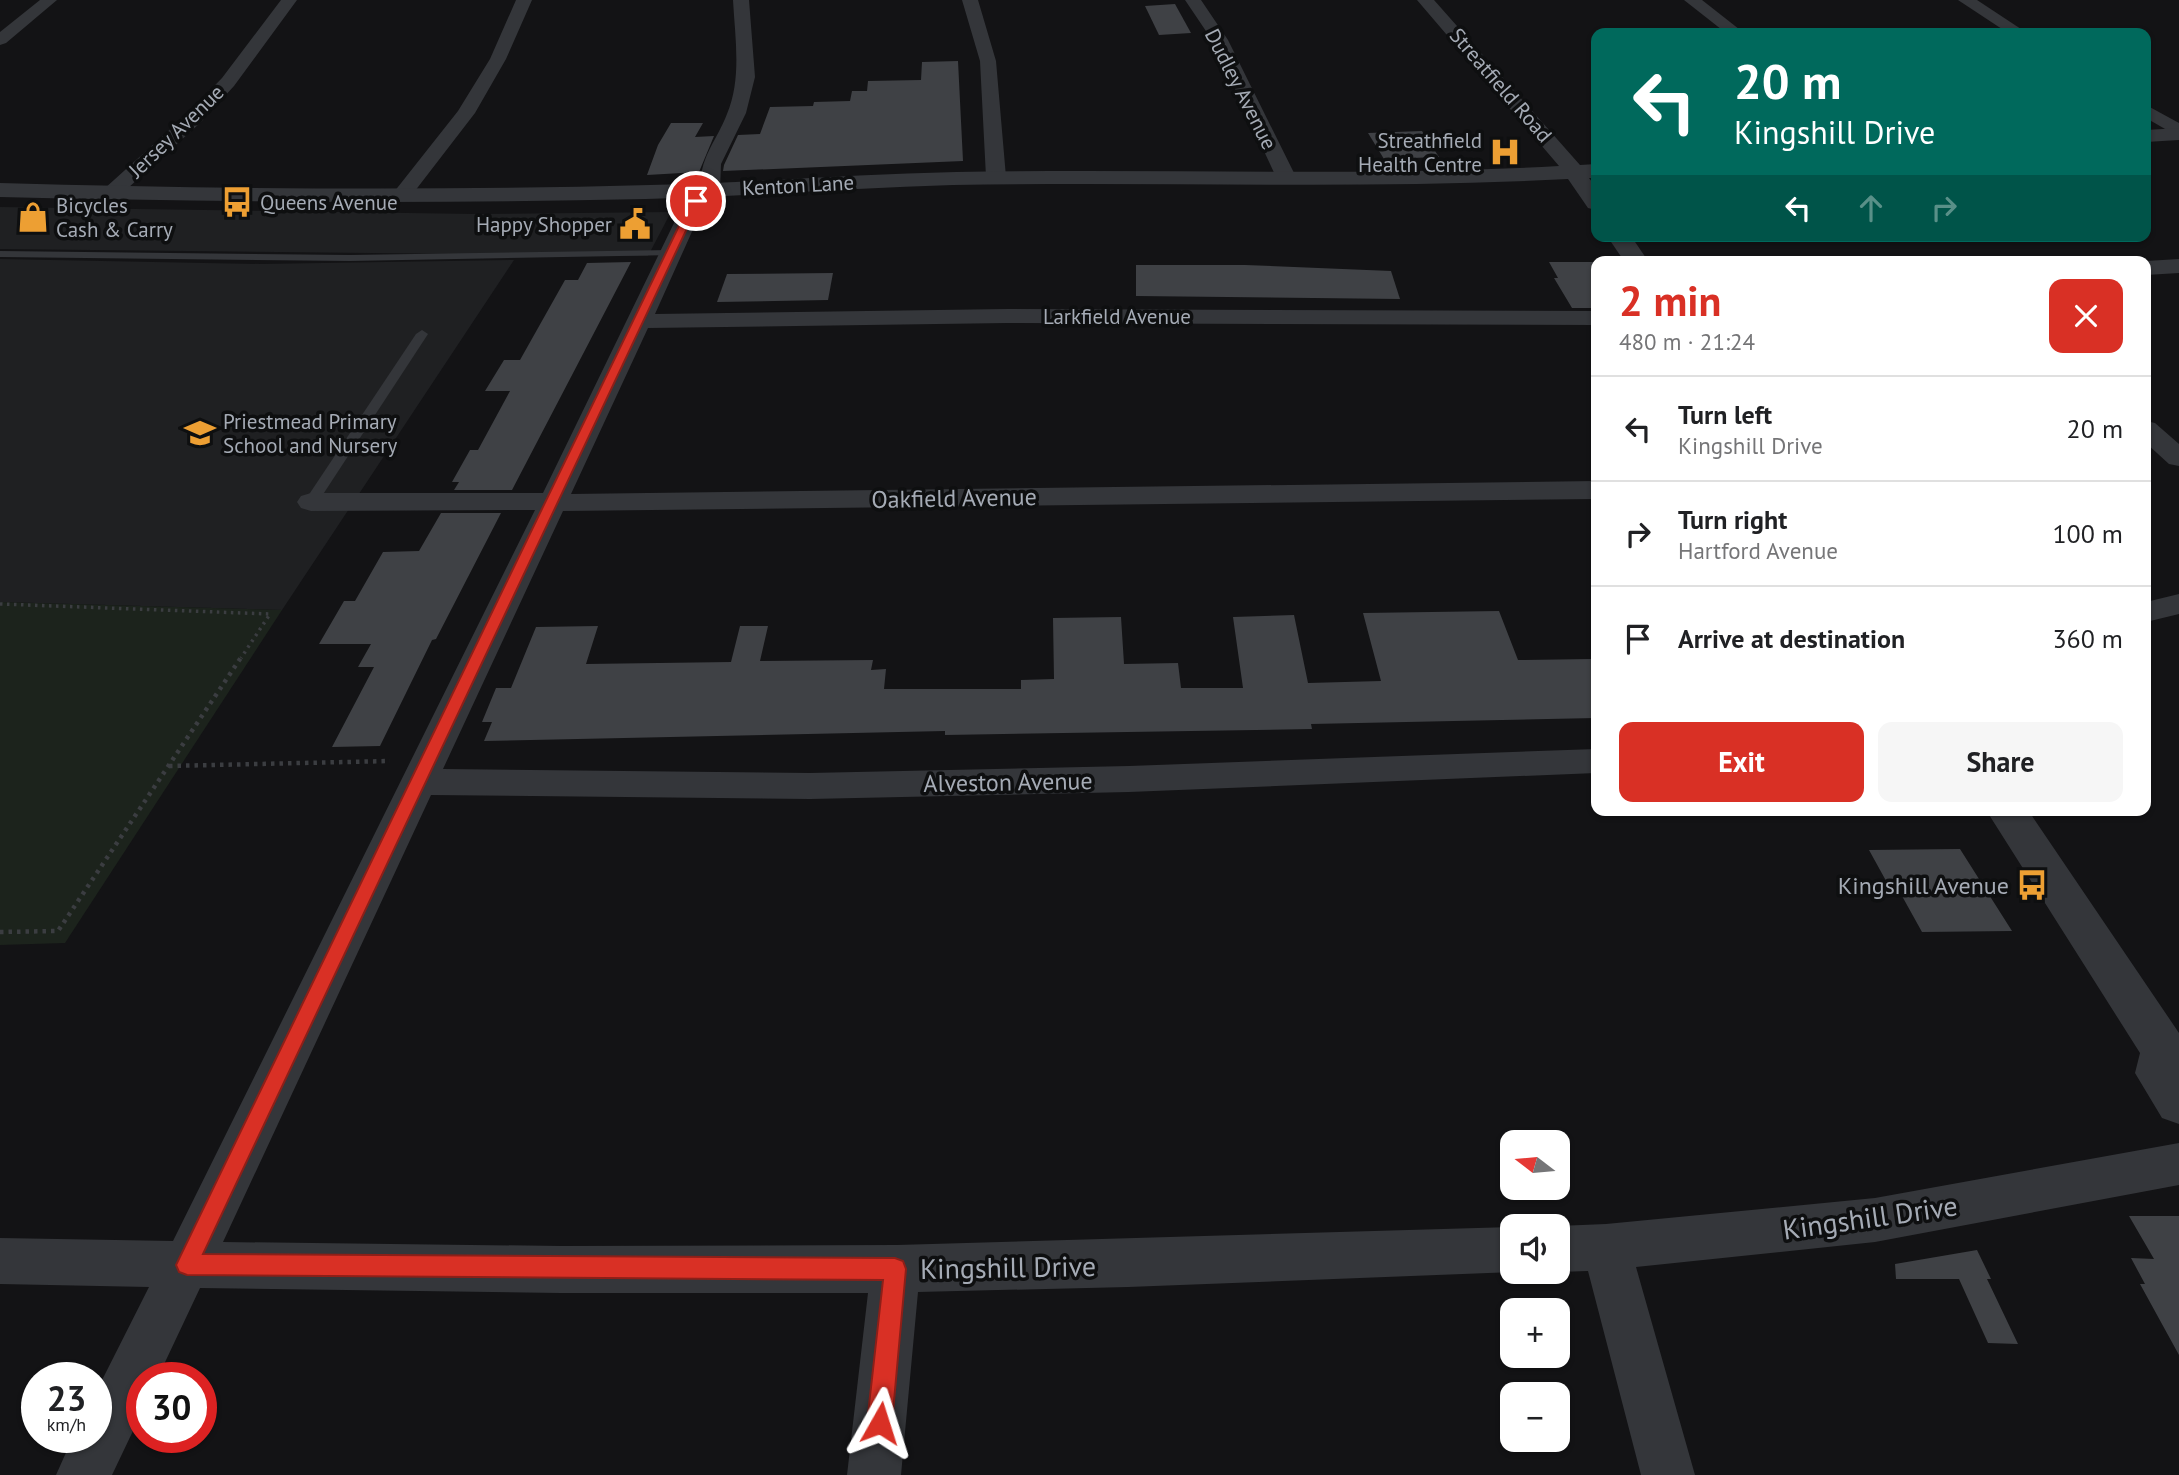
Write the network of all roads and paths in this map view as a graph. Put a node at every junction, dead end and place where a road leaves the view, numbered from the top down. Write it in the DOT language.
graph roads {
  1 [pos="49,0"];
  2 [pos="289,0"];
  3 [pos="524,0"];
  4 [pos="741,0"];
  5 [pos="970,0"];
  6 [pos="1193,0"];
  7 [pos="1425,0"];
  8 [pos="1692,0"];
  9 [pos="1966,0"];
  10 [pos="1729,28"];
  11 [pos="2012,28"];
  12 [pos="0,40"];
  13 [pos="2151,113"];
  14 [pos="2179,133"];
  15 [pos="2151,136"];
  16 [pos="1585,172"];
  17 [pos="996,177"];
  18 [pos="1287,179"];
  19 [pos="1591,189"];
  20 [pos="0,190"];
  21 [pos="705,190"];
  22 [pos="111,193"];
  23 [pos="401,197"];
  24 [pos="673,253"];
  25 [pos="0,254"];
  26 [pos="2179,266"];
  27 [pos="2151,268"];
  28 [pos="1591,318"];
  29 [pos="639,321"];
  30 [pos="422,334"];
  31 [pos="2151,433"];
  32 [pos="2179,458"];
  33 [pos="1591,490"];
  34 [pos="311,502"];
  35 [pos="552,503"];
  36 [pos="0,604"];
  37 [pos="2179,604"];
  38 [pos="2151,611"];
  39 [pos="1591,761"];
  40 [pos="169,766"];
  41 [pos="424,771"];
  42 [pos="2010,816"];
  43 [pos="0,932"];
  44 [pos="2172,1056"];
  45 [pos="2179,1103"];
  46 [pos="2179,1164"];
  47 [pos="1582,1248"];
  48 [pos="1500,1250"];
  49 [pos="0,1261"];
  50 [pos="187,1265"];
  51 [pos="895,1269"];
  52 [pos="83,1475"];
  53 [pos="874,1475"];
  54 [pos="1668,1475"];
  1 -- 12 [label="street"];
  2 -- 22 [label="street, Jersey Avenue"];
  3 -- 23 [label="street"];
  4 -- 21 [label="street"];
  5 -- 17 [label="street"];
  6 -- 18 [label="street, Dudley Avenue"];
  7 -- 16 [label="street, Streatfield Road"];
  8 -- 10 [label="street"];
  9 -- 11 [label="street"];
  13 -- 14 [label="street"];
  14 -- 15 [label="street"];
  16 -- 18 [label="street, Kenton Lane"];
  16 -- 19 [label="street, Streatfield Road"];
  17 -- 18 [label="street, Kenton Lane"];
  17 -- 21 [label="street, Kenton Lane"];
  20 -- 22 [label="street, Kenton Lane"];
  21 -- 23 [label="street, Kenton Lane"];
  21 -- 24 [label="street"];
  22 -- 23 [label="street, Kenton Lane"];
  24 -- 25 [label="lane"];
  24 -- 29 [label="street"];
  26 -- 27 [label="street"];
  28 -- 29 [label="street, Larkfield Avenue"];
  29 -- 35 [label="street"];
  30 -- 34 [label="lane"];
  31 -- 32 [label="street"];
  33 -- 35 [label="street, Oakfield Avenue"];
  34 -- 35 [label="street, Oakfield Avenue"];
  35 -- 41 [label="street"];
  36 -- 40 [label="path"];
  37 -- 38 [label="street"];
  39 -- 41 [label="street, Alveston Avenue"];
  40 -- 41 [label="path"];
  40 -- 43 [label="path"];
  41 -- 50 [label="street"];
  42 -- 44 [label="street"];
  44 -- 45 [label="street"];
  46 -- 47 [label="street, Kingshill Drive"];
  47 -- 54 [label="street"];
  48 -- 51 [label="street, Kingshill Drive"];
  49 -- 50 [label="street, Kingshill Drive"];
  50 -- 51 [label="street, Kingshill Drive"];
  50 -- 52 [label="street"];
  51 -- 53 [label="street"];
}
